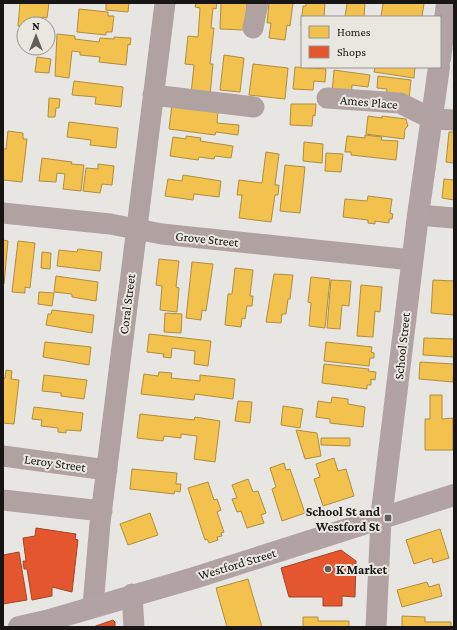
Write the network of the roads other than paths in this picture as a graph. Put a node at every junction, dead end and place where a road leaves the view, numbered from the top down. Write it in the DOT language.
graph roads {
  1 [pos="165,3"];
  2 [pos="258,3"];
  3 [pos="447,3"];
  4 [pos="253,28"];
  5 [pos="441,51"];
  6 [pos="439,68"];
  7 [pos="153,95"];
  8 [pos="327,98"];
  9 [pos="254,107"];
  10 [pos="432,119"];
  11 [pos="454,120"];
  12 [pos="3,213"];
  13 [pos="418,215"];
  14 [pos="454,218"];
  15 [pos="136,229"];
  16 [pos="412,260"];
  17 [pos="3,456"];
  18 [pos="107,470"];
  19 [pos="454,495"];
  20 [pos="3,500"];
  21 [pos="102,511"];
  22 [pos="381,519"];
  23 [pos="132,594"];
  24 [pos="93,606"];
  25 [pos="19,627"];
  26 [pos="134,627"];
  27 [pos="376,627"];
  1 -- 7 [label="street, Coral Street"];
  2 -- 4 [label="street"];
  3 -- 5 [label="main road"];
  6 -- 10 [label="main road, School Street"];
  7 -- 9 [label="street"];
  7 -- 15 [label="street, Coral Street"];
  8 -- 10 [label="street, Ames Place"];
  10 -- 11 [label="street"];
  10 -- 13 [label="main road, School Street"];
  12 -- 15 [label="street, Grove Street"];
  13 -- 14 [label="street"];
  13 -- 16 [label="main road, School Street"];
  15 -- 16 [label="street, Grove Street"];
  15 -- 18 [label="street, Coral Street"];
  16 -- 22 [label="main road, School Street"];
  17 -- 18 [label="street, Leroy Street"];
  18 -- 21 [label="street, Coral Street"];
  19 -- 22 [label="main road, Westford Street"];
  20 -- 21 [label="street"];
  21 -- 24 [label="street, Coral Street"];
  22 -- 23 [label="main road, Westford Street"];
  22 -- 27 [label="street, School Street"];
  23 -- 24 [label="main road, Westford Street"];
  23 -- 26 [label="street"];
  24 -- 25 [label="main road, Westford Street"];
}
